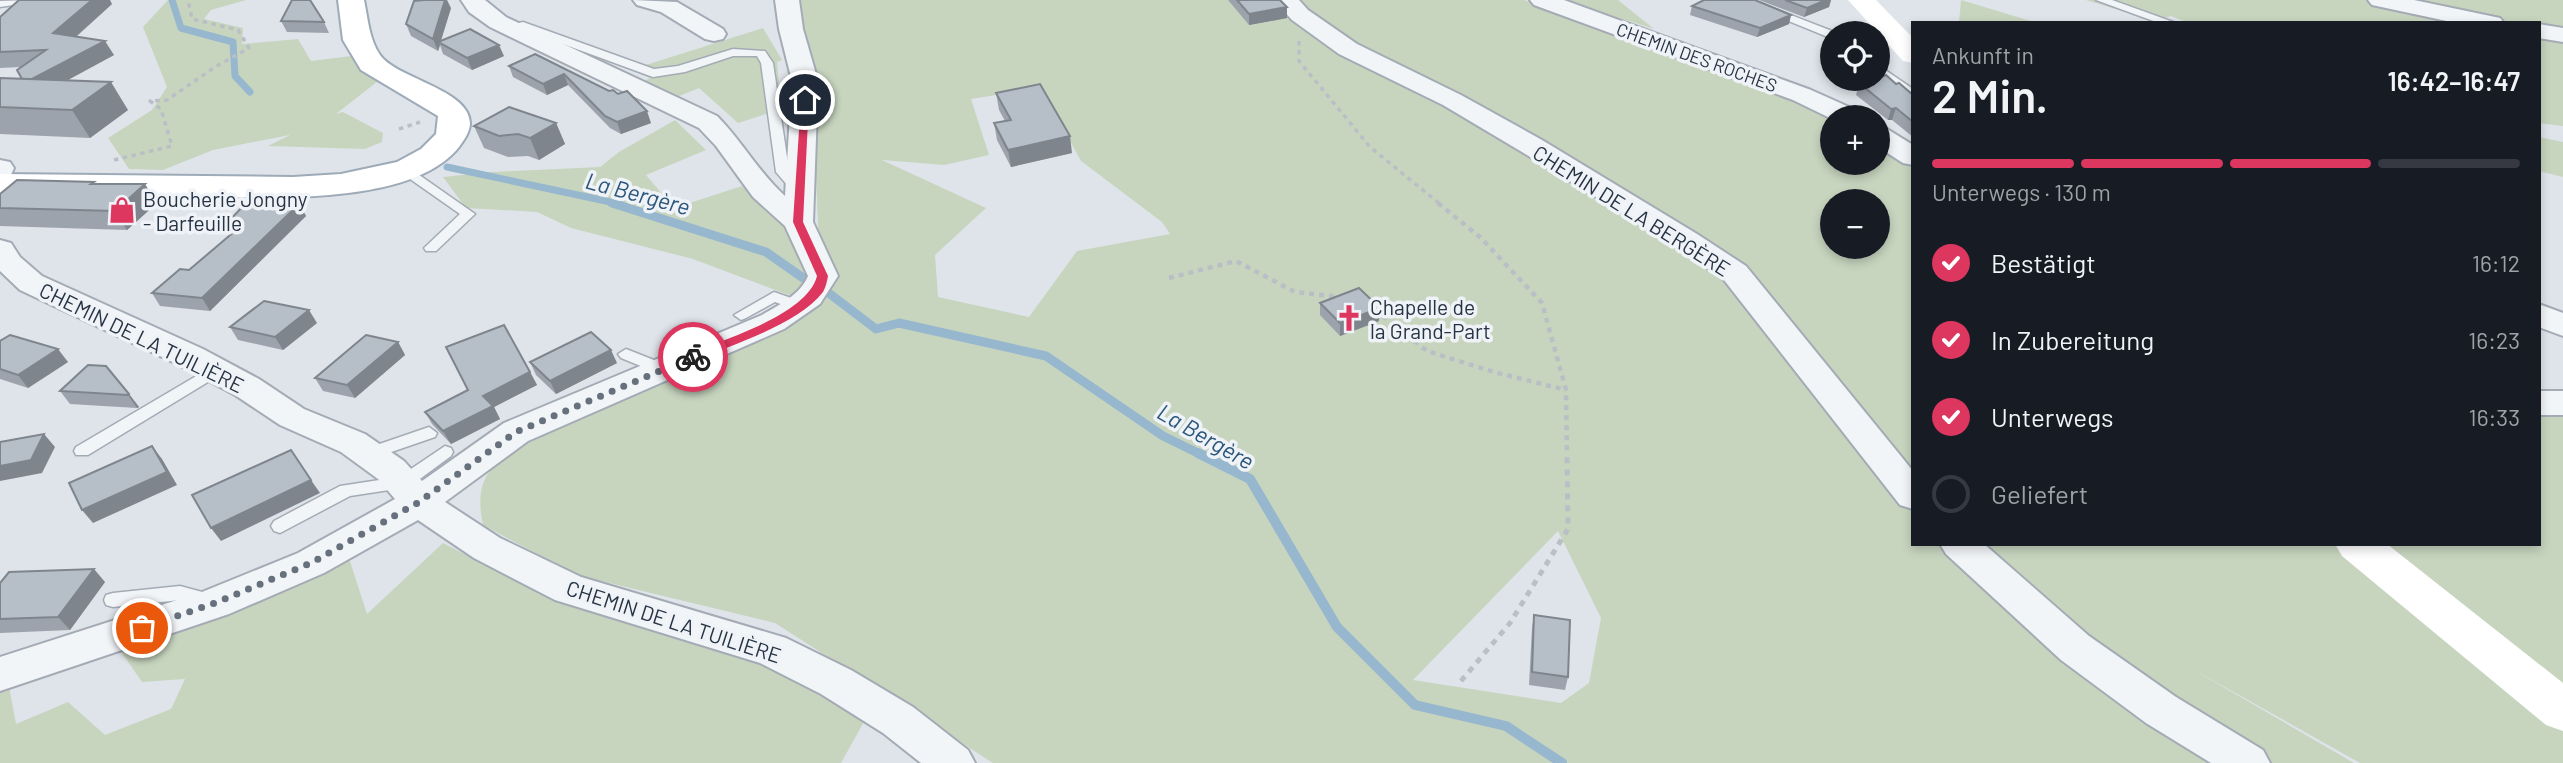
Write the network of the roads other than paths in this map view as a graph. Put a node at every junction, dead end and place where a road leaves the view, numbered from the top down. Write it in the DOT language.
graph roads {
  1 [pos="27,0"];
  2 [pos="351,0"];
  3 [pos="473,0"];
  4 [pos="645,0"];
  5 [pos="787,0"];
  6 [pos="1542,0"];
  7 [pos="1742,0"];
  8 [pos="1861,0"];
  9 [pos="2101,0"];
  10 [pos="2380,0"];
  11 [pos="0,4"];
  12 [pos="1293,8"];
  13 [pos="2165,21"];
  14 [pos="2482,21"];
  15 [pos="509,27"];
  16 [pos="1820,30"];
  17 [pos="2541,31"];
  18 [pos="714,34"];
  19 [pos="2563,35"];
  20 [pos="1911,53"];
  21 [pos="1890,77"];
  22 [pos="1911,93"];
  23 [pos="1823,105"];
  24 [pos="1890,143"];
  25 [pos="1911,156"];
  26 [pos="405,169"];
  27 [pos="1,179"];
  28 [pos="799,207"];
  29 [pos="431,248"];
  30 [pos="0,249"];
  31 [pos="800,306"];
  32 [pos="741,315"];
  33 [pos="2541,315"];
  34 [pos="2563,326"];
  35 [pos="626,354"];
  36 [pos="215,370"];
  37 [pos="663,370"];
  38 [pos="2541,403"];
  39 [pos="2563,403"];
  40 [pos="429,433"];
  41 [pos="82,451"];
  42 [pos="444,452"];
  43 [pos="368,454"];
  44 [pos="411,493"];
  45 [pos="1911,494"];
  46 [pos="281,526"];
  47 [pos="1961,546"];
  48 [pos="2359,546"];
  49 [pos="113,600"];
  50 [pos="215,603"];
  51 [pos="0,674"];
  52 [pos="2563,711"];
  53 [pos="953,763"];
  54 [pos="2248,763"];
  1 -- 11 [label="lane"];
  2 -- 26 [label="main road"];
  3 -- 15 [label="street"];
  4 -- 18 [label="street"];
  5 -- 28 [label="street"];
  6 -- 23 [label="street, CHEMIN DES ROCHES"];
  7 -- 16 [label="lane"];
  8 -- 20 [label="main road"];
  9 -- 13 [label="lane"];
  10 -- 14 [label="street"];
  12 -- 45 [label="street, CHEMIN DE LA BERGÈRE"];
  15 -- 28 [label="street"];
  15 -- 28 [label="lane"];
  17 -- 19 [label="street"];
  21 -- 22 [label="lane"];
  24 -- 25 [label="street"];
  26 -- 27 [label="main road"];
  26 -- 29 [label="lane"];
  28 -- 31 [label="street"];
  30 -- 36 [label="street, CHEMIN DE LA TUILIÈRE"];
  31 -- 32 [label="lane"];
  31 -- 37 [label="street"];
  33 -- 34 [label="street"];
  35 -- 37 [label="lane"];
  36 -- 41 [label="lane"];
  36 -- 43 [label="street, CHEMIN DE LA TUILIÈRE"];
  37 -- 44 [label="street"];
  38 -- 39 [label="street"];
  40 -- 43 [label="lane"];
  42 -- 44 [label="lane"];
  43 -- 44 [label="street, CHEMIN DE LA TUILIÈRE"];
  44 -- 46 [label="lane"];
  44 -- 50 [label="street"];
  44 -- 53 [label="street, CHEMIN DE LA TUILIÈRE"];
  47 -- 54 [label="street"];
  48 -- 52 [label="main road"];
  49 -- 50 [label="lane"];
  50 -- 51 [label="street"];
}
